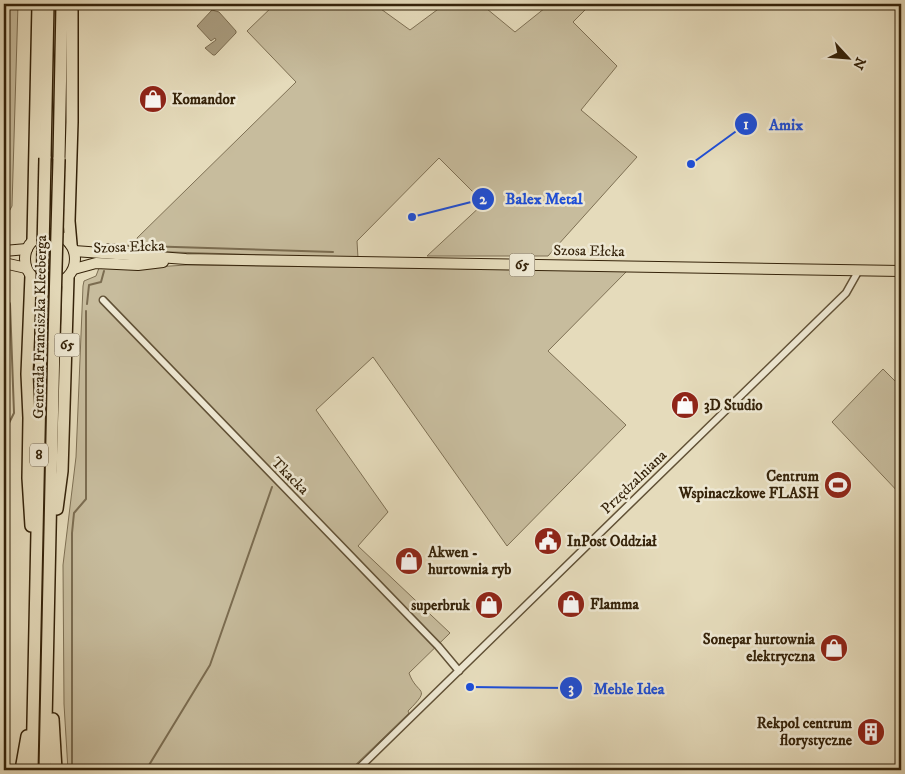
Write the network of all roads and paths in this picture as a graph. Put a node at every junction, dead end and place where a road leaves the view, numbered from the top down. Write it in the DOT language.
graph roads {
  1 [pos="38,4"];
  2 [pos="48,4"];
  3 [pos="62,4"];
  4 [pos="72,4"];
  5 [pos="30,244"];
  6 [pos="72,248"];
  7 [pos="4,251"];
  8 [pos="137,256"];
  9 [pos="186,259"];
  10 [pos="4,263"];
  11 [pos="128,264"];
  12 [pos="859,270"];
  13 [pos="901,270"];
  14 [pos="28,272"];
  15 [pos="71,273"];
  16 [pos="103,300"];
  17 [pos="50,553"];
  18 [pos="36,570"];
  19 [pos="47,657"];
  20 [pos="459,670"];
  21 [pos="33,708"];
  22 [pos="21,770"];
  23 [pos="32,770"];
  24 [pos="45,770"];
  25 [pos="56,770"];
  26 [pos="356,770"];
  1 -- 5 [label="highway"];
  2 -- 18 [label="highway, Generała Franciszka Kleeberga / 8, bridge"];
  3 -- 17 [label="highway, Generała Franciszka Kleeberga / 8, bridge"];
  4 -- 6 [label="highway"];
  5 -- 6 [label="main road, 65"];
  5 -- 7 [label="main road"];
  5 -- 14 [label="main road"];
  6 -- 8 [label="main road, Szosa Ełcka / 65"];
  6 -- 15 [label="main road, 65"];
  8 -- 9 [label="main road, Szosa Ełcka / 65"];
  8 -- 11 [label="main road"];
  9 -- 11 [label="main road, Szosa Ełcka / 65"];
  9 -- 12 [label="main road, Szosa Ełcka / 65"];
  10 -- 14 [label="main road"];
  11 -- 15 [label="main road, Szosa Ełcka / 65"];
  12 -- 13 [label="main road, Szosa Ełcka / 65"];
  12 -- 20 [label="street, Przędzalniana"];
  14 -- 15 [label="main road, 65"];
  14 -- 18 [label="highway"];
  15 -- 17 [label="highway, 65"];
  16 -- 20 [label="street, Tkacka"];
  17 -- 19 [label="highway, Generała Franciszka Kleeberga / 8"];
  18 -- 21 [label="highway, Generała Franciszka Kleeberga / 8"];
  19 -- 24 [label="highway, Generała Franciszka Kleeberga / 8"];
  19 -- 25 [label="highway"];
  20 -- 26 [label="street, Przędzalniana"];
  21 -- 22 [label="highway"];
  21 -- 23 [label="highway, Generała Franciszka Kleeberga / 8"];
}
